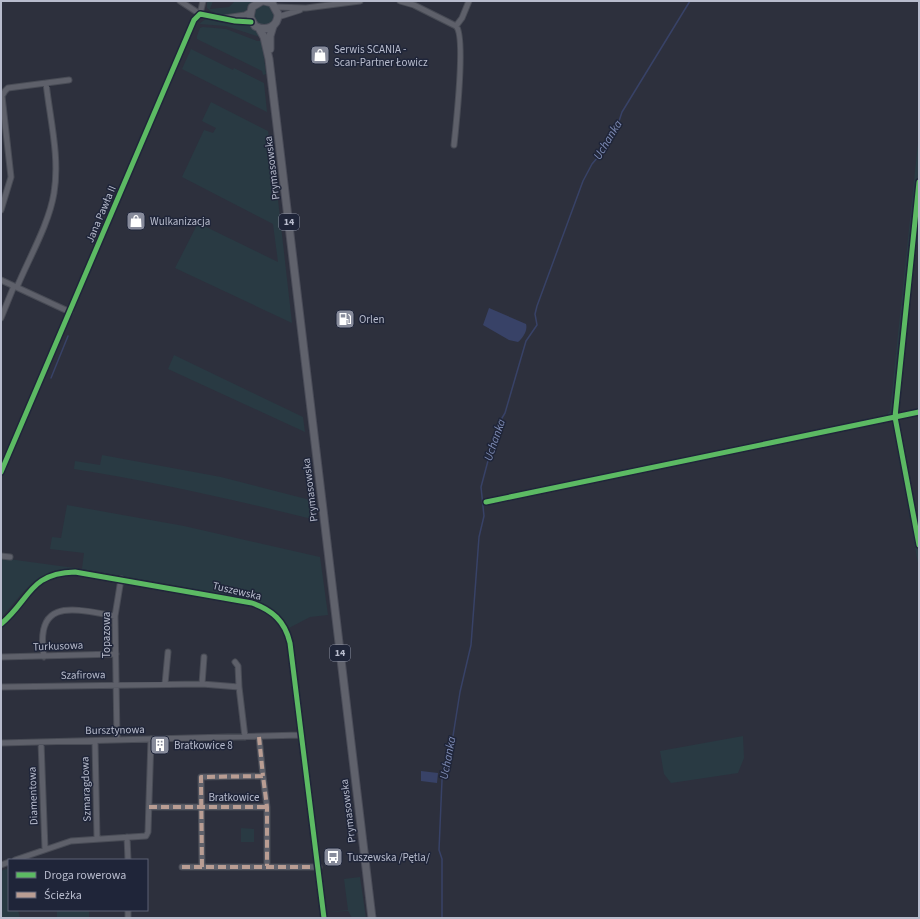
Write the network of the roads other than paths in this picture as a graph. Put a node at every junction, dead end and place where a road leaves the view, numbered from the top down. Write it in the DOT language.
graph roads {
  1 [pos="180,1"];
  2 [pos="203,1"];
  3 [pos="260,1"];
  4 [pos="268,1"];
  5 [pos="360,1"];
  6 [pos="400,1"];
  7 [pos="469,1"];
  8 [pos="276,7"];
  9 [pos="306,8"];
  10 [pos="250,12"];
  11 [pos="200,14"];
  12 [pos="278,17"];
  13 [pos="222,18"];
  14 [pos="251,22"];
  15 [pos="273,26"];
  16 [pos="456,26"];
  17 [pos="259,28"];
  18 [pos="269,59"];
  19 [pos="69,80"];
  20 [pos="46,83"];
  21 [pos="454,145"];
  22 [pos="919,182"];
  23 [pos="1,210"];
  24 [pos="1,280"];
  25 [pos="16,286"];
  26 [pos="70,312"];
  27 [pos="1,318"];
  28 [pos="919,412"];
  29 [pos="895,417"];
  30 [pos="1,472"];
  31 [pos="486,502"];
  32 [pos="919,546"];
  33 [pos="1,556"];
  34 [pos="10,557"];
  35 [pos="121,579"];
  36 [pos="115,616"];
  37 [pos="1,624"];
  38 [pos="168,652"];
  39 [pos="116,654"];
  40 [pos="1,657"];
  41 [pos="44,657"];
  42 [pos="204,657"];
  43 [pos="235,662"];
  44 [pos="165,684"];
  45 [pos="202,684"];
  46 [pos="116,685"];
  47 [pos="1,687"];
  48 [pos="239,687"];
  49 [pos="301,735"];
  50 [pos="245,737"];
  51 [pos="151,739"];
  52 [pos="259,739"];
  53 [pos="117,740"];
  54 [pos="95,741"];
  55 [pos="41,742"];
  56 [pos="1,743"];
  57 [pos="263,776"];
  58 [pos="149,807"];
  59 [pos="202,807"];
  60 [pos="267,807"];
  61 [pos="127,837"];
  62 [pos="97,838"];
  63 [pos="45,849"];
  64 [pos="18,859"];
  65 [pos="128,859"];
  66 [pos="266,866"];
  67 [pos="182,867"];
  68 [pos="202,867"];
  69 [pos="319,867"];
  70 [pos="324,918"];
  71 [pos="372,918"];
  1 -- 11 [label="street"];
  2 -- 11 [label="street, Jana Pawła II"];
  3 -- 4 [label="main road"];
  3 -- 10 [label="main road"];
  4 -- 8 [label="main road"];
  5 -- 9 [label="street"];
  6 -- 16 [label="street"];
  7 -- 16 [label="street"];
  8 -- 9 [label="street"];
  8 -- 12 [label="main road"];
  9 -- 12 [label="street"];
  10 -- 13 [label="street"];
  10 -- 14 [label="main road"];
  11 -- 13 [label="street"];
  11 -- 26 [label="street, Jana Pawła II"];
  12 -- 15 [label="main road, 14"];
  13 -- 14 [label="street"];
  14 -- 17 [label="main road"];
  15 -- 17 [label="main road"];
  15 -- 18 [label="main road, Prymasowska / 14"];
  16 -- 21 [label="street"];
  17 -- 18 [label="main road, Prymasowska / 14"];
  18 -- 71 [label="main road, Prymasowska / 14"];
  19 -- 20 [label="street"];
  20 -- 23 [label="street"];
  20 -- 25 [label="street"];
  22 -- 29 [label="street"];
  24 -- 25 [label="street"];
  25 -- 26 [label="street"];
  25 -- 27 [label="street"];
  26 -- 30 [label="street, Jana Pawła II"];
  28 -- 29 [label="street"];
  29 -- 31 [label="street"];
  29 -- 32 [label="street"];
  33 -- 34 [label="street"];
  35 -- 36 [label="street, Topazowa"];
  35 -- 37 [label="street, Tuszewska"];
  35 -- 49 [label="street, Tuszewska"];
  36 -- 39 [label="street, Topazowa"];
  36 -- 41 [label="street"];
  38 -- 44 [label="street"];
  39 -- 41 [label="street, Turkusowa"];
  39 -- 46 [label="street, Topazowa"];
  40 -- 41 [label="street, Turkusowa"];
  42 -- 45 [label="street"];
  43 -- 48 [label="street"];
  44 -- 45 [label="street, Szafirowa"];
  44 -- 46 [label="street, Szafirowa"];
  45 -- 48 [label="street, Szafirowa"];
  46 -- 47 [label="street, Szafirowa"];
  46 -- 53 [label="street, Topazowa"];
  48 -- 50 [label="street"];
  49 -- 52 [label="street, Bursztynowa"];
  49 -- 69 [label="street, Tuszewska"];
  50 -- 51 [label="street, Bursztynowa"];
  50 -- 52 [label="street, Bursztynowa"];
  51 -- 53 [label="street, Bursztynowa"];
  51 -- 58 [label="street"];
  52 -- 57 [label="street, Bratkowice"];
  53 -- 54 [label="street, Bursztynowa"];
  54 -- 55 [label="street, Bursztynowa"];
  54 -- 62 [label="street, Szmaragdowa"];
  55 -- 56 [label="street, Bursztynowa"];
  55 -- 63 [label="street, Diamentowa"];
  57 -- 59 [label="street, Bratkowice"];
  57 -- 60 [label="street, Bratkowice"];
  58 -- 59 [label="street, Bratkowice"];
  58 -- 61 [label="street"];
  59 -- 60 [label="street, Bratkowice"];
  59 -- 68 [label="street, Bratkowice"];
  60 -- 66 [label="street, Bratkowice"];
  61 -- 62 [label="street"];
  61 -- 65 [label="street"];
  62 -- 63 [label="street"];
  63 -- 64 [label="street"];
  66 -- 68 [label="street"];
  66 -- 69 [label="street"];
  67 -- 68 [label="street"];
  69 -- 70 [label="street, Tuszewska"];
}
